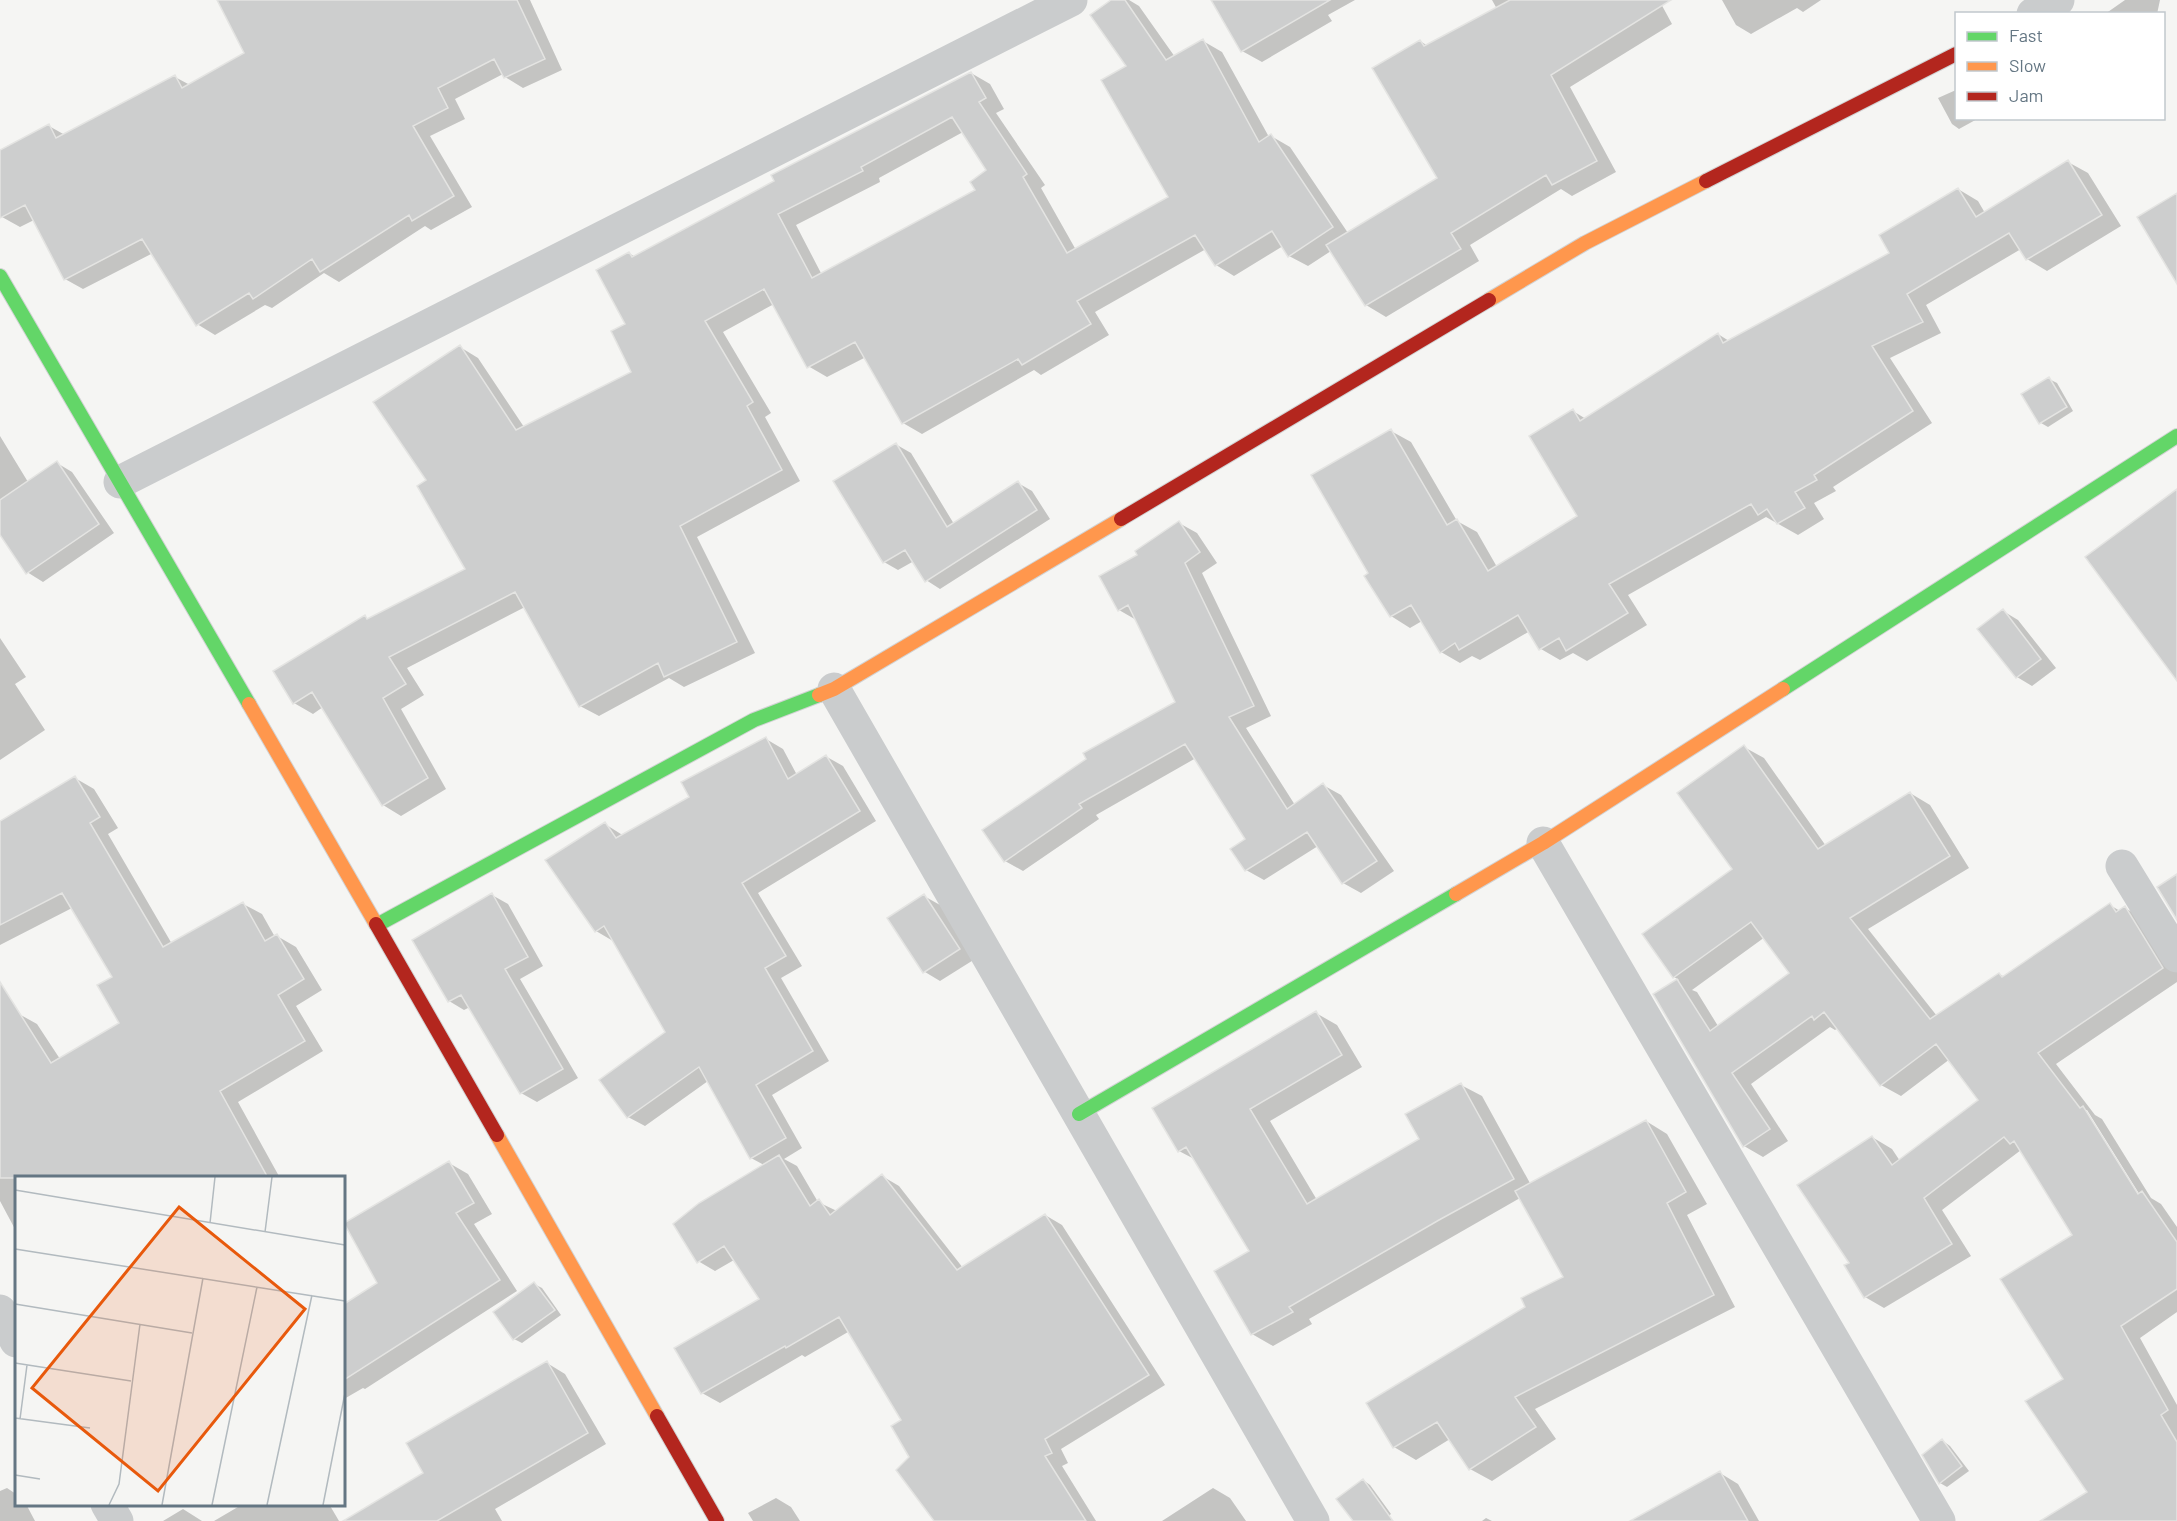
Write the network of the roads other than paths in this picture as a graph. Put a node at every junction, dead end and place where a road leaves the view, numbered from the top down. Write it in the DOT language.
graph roads {
  1 [pos="1071,0"];
  2 [pos="2058,0"];
  3 [pos="2037,12"];
  4 [pos="1955,55"];
  5 [pos="0,276"];
  6 [pos="2177,436"];
  7 [pos="120,482"];
  8 [pos="834,689"];
  9 [pos="1543,843"];
  10 [pos="2122,866"];
  11 [pos="377,925"];
  12 [pos="2177,956"];
  13 [pos="1079,1114"];
  14 [pos="0,1311"];
  15 [pos="15,1339"];
  16 [pos="108,1506"];
  17 [pos="117,1521"];
  18 [pos="717,1521"];
  19 [pos="1313,1521"];
  20 [pos="1939,1521"];
  1 -- 7 [label="street"];
  2 -- 3 [label="street"];
  4 -- 8 [label="street"];
  5 -- 7 [label="street"];
  6 -- 9 [label="street"];
  7 -- 11 [label="street"];
  8 -- 11 [label="street"];
  8 -- 13 [label="street"];
  9 -- 13 [label="street"];
  9 -- 20 [label="street"];
  10 -- 12 [label="street"];
  11 -- 18 [label="street"];
  13 -- 19 [label="street"];
  14 -- 15 [label="street"];
  16 -- 17 [label="street"];
}
